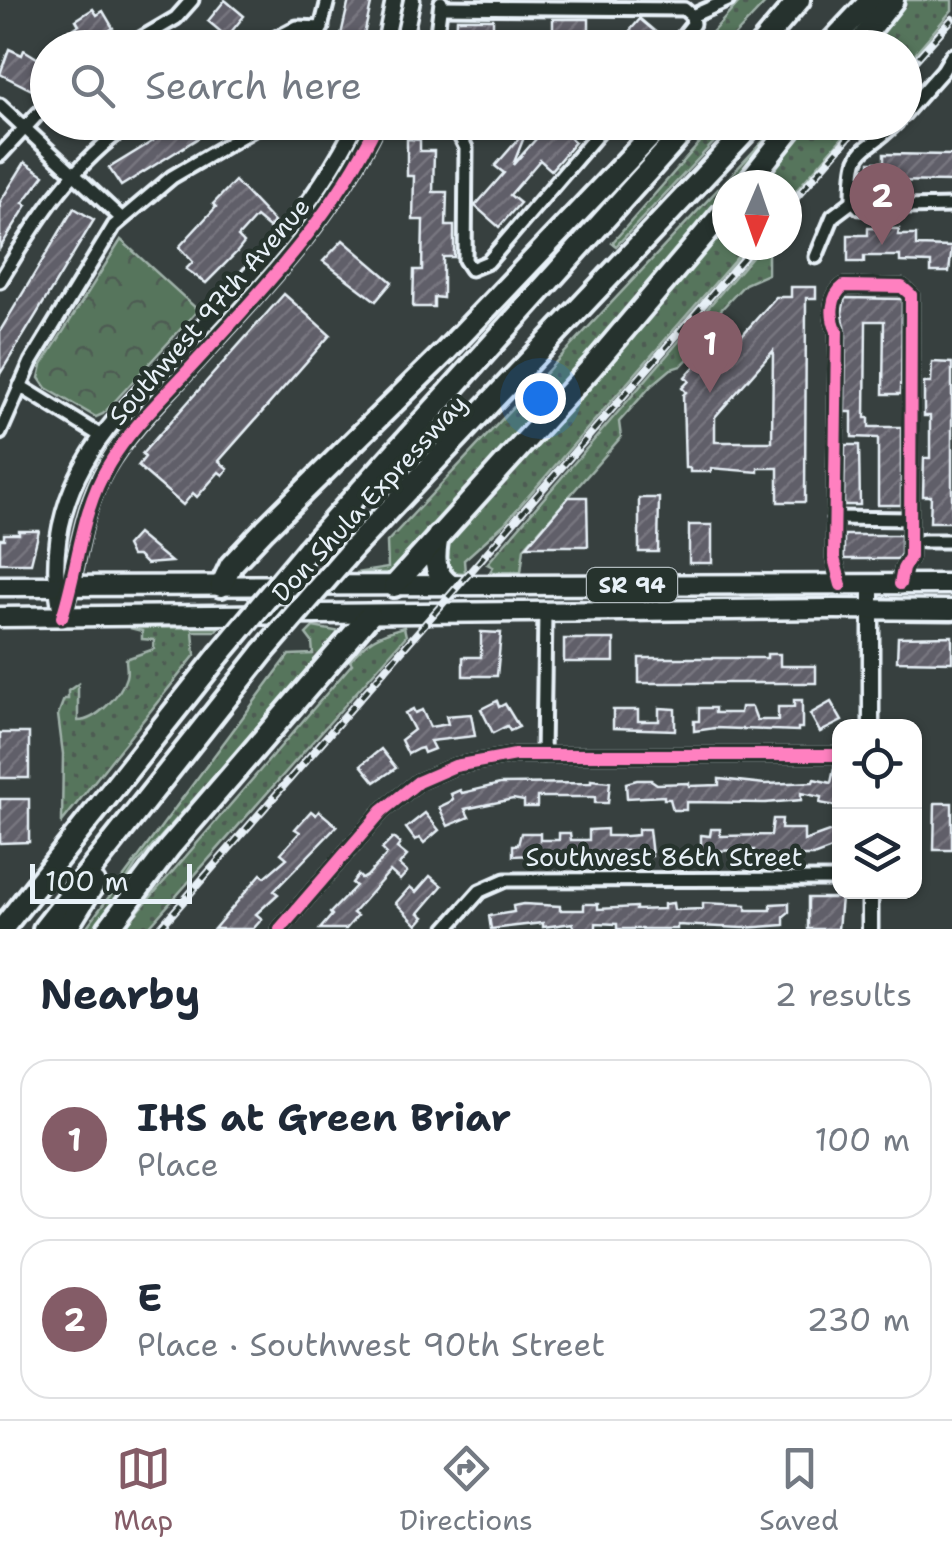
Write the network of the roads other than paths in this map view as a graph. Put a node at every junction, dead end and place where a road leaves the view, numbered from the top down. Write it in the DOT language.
graph roads {
  1 [pos="192,0"];
  2 [pos="328,0"];
  3 [pos="394,0"];
  4 [pos="412,0"];
  5 [pos="728,0"];
  6 [pos="799,0"];
  7 [pos="871,0"];
  8 [pos="893,0"];
  9 [pos="441,4"];
  10 [pos="692,16"];
  11 [pos="322,28"];
  12 [pos="156,30"];
  13 [pos="291,30"];
  14 [pos="388,30"];
  15 [pos="406,30"];
  16 [pos="437,30"];
  17 [pos="689,30"];
  18 [pos="773,30"];
  19 [pos="843,30"];
  20 [pos="869,30"];
  21 [pos="952,55"];
  22 [pos="922,94"];
  23 [pos="0,104"];
  24 [pos="30,120"];
  25 [pos="24,126"];
  26 [pos="30,132"];
  27 [pos="39,140"];
  28 [pos="111,140"];
  29 [pos="235,140"];
  30 [pos="347,140"];
  31 [pos="369,140"];
  32 [pos="462,140"];
  33 [pos="593,140"];
  34 [pos="647,140"];
  35 [pos="676,140"];
  36 [pos="738,140"];
  37 [pos="782,140"];
  38 [pos="874,140"];
  39 [pos="0,156"];
  40 [pos="758,170"];
  41 [pos="74,172"];
  42 [pos="853,200"];
  43 [pos="952,206"];
  44 [pos="121,218"];
  45 [pos="712,226"];
  46 [pos="277,244"];
  47 [pos="816,256"];
  48 [pos="291,257"];
  49 [pos="0,281"];
  50 [pos="20,386"];
  51 [pos="0,434"];
  52 [pos="101,436"];
  53 [pos="120,448"];
  54 [pos="834,518"];
  55 [pos="910,518"];
  56 [pos="438,536"];
  57 [pos="924,541"];
  58 [pos="952,541"];
  59 [pos="871,584"];
  60 [pos="900,584"];
  61 [pos="952,584"];
  62 [pos="608,585"];
  63 [pos="841,585"];
  64 [pos="0,586"];
  65 [pos="63,586"];
  66 [pos="221,586"];
  67 [pos="394,586"];
  68 [pos="451,586"];
  69 [pos="870,609"];
  70 [pos="952,610"];
  71 [pos="584,612"];
  72 [pos="545,613"];
  73 [pos="240,615"];
  74 [pos="370,615"];
  75 [pos="0,617"];
  76 [pos="62,617"];
  77 [pos="871,719"];
  78 [pos="543,755"];
  79 [pos="832,755"];
  80 [pos="139,809"];
  81 [pos="832,879"];
  82 [pos="870,899"];
  83 [pos="2,929"];
  84 [pos="44,929"];
  85 [pos="66,929"];
  86 [pos="108,929"];
  87 [pos="280,929"];
  88 [pos="446,929"];
  89 [pos="870,929"];
  1 -- 12 [label="street"];
  2 -- 11 [label="street"];
  3 -- 14 [label="street"];
  4 -- 15 [label="street"];
  5 -- 10 [label="street"];
  6 -- 18 [label="highway"];
  7 -- 19 [label="highway"];
  8 -- 20 [label="highway"];
  9 -- 10 [label="street"];
  9 -- 16 [label="street"];
  10 -- 17 [label="street"];
  11 -- 13 [label="street"];
  21 -- 22 [label="street"];
  23 -- 25 [label="street"];
  24 -- 25 [label="street"];
  25 -- 26 [label="street"];
  25 -- 39 [label="street"];
  27 -- 41 [label="street"];
  28 -- 41 [label="street"];
  29 -- 44 [label="street"];
  30 -- 46 [label="street, Southwest 97th Avenue"];
  31 -- 48 [label="street, Southwest 97th Avenue"];
  32 -- 33 [label="street"];
  34 -- 66 [label="highway"];
  35 -- 83 [label="highway, Don Shula Expressway, bridge"];
  36 -- 80 [label="highway, Don Shula Expressway, bridge"];
  37 -- 40 [label="highway"];
  38 -- 42 [label="street"];
  41 -- 44 [label="street"];
  41 -- 49 [label="street"];
  42 -- 43 [label="street"];
  42 -- 47 [label="street"];
  44 -- 50 [label="street"];
  45 -- 56 [label="highway"];
  46 -- 48 [label="street"];
  46 -- 52 [label="street, Southwest 97th Avenue"];
  48 -- 53 [label="street, Southwest 97th Avenue"];
  50 -- 51 [label="street"];
  50 -- 52 [label="street"];
  52 -- 53 [label="street"];
  52 -- 65 [label="street, Southwest 97th Avenue"];
  53 -- 65 [label="street, Southwest 97th Avenue"];
  54 -- 55 [label="street"];
  54 -- 55 [label="street"];
  54 -- 63 [label="street"];
  55 -- 60 [label="street"];
  56 -- 67 [label="highway"];
  56 -- 68 [label="highway"];
  57 -- 58 [label="street"];
  59 -- 60 [label="main road, SR 94"];
  59 -- 63 [label="main road, SR 94"];
  59 -- 69 [label="street"];
  60 -- 61 [label="main road, SR 94"];
  62 -- 63 [label="main road, SR 94"];
  62 -- 68 [label="main road, SR 94"];
  62 -- 71 [label="main road"];
  64 -- 65 [label="main road, SR 94"];
  65 -- 66 [label="main road, SR 94"];
  65 -- 76 [label="street, Southwest 97th Avenue"];
  66 -- 67 [label="main road, SR 94"];
  66 -- 73 [label="main road"];
  67 -- 68 [label="main road, SR 94"];
  67 -- 74 [label="main road"];
  69 -- 70 [label="main road, SR 94"];
  69 -- 71 [label="main road, SR 94"];
  69 -- 77 [label="street"];
  71 -- 72 [label="main road, SR 94"];
  72 -- 74 [label="main road, SR 94"];
  72 -- 78 [label="street"];
  73 -- 74 [label="main road, SR 94"];
  73 -- 76 [label="main road, SR 94"];
  74 -- 86 [label="highway"];
  75 -- 76 [label="main road, SR 94"];
  78 -- 79 [label="street"];
  78 -- 87 [label="street"];
  80 -- 84 [label="highway, Don Shula Expressway"];
  80 -- 85 [label="highway"];
  81 -- 88 [label="street, Southwest 86th Street"];
  82 -- 89 [label="street"];
}
